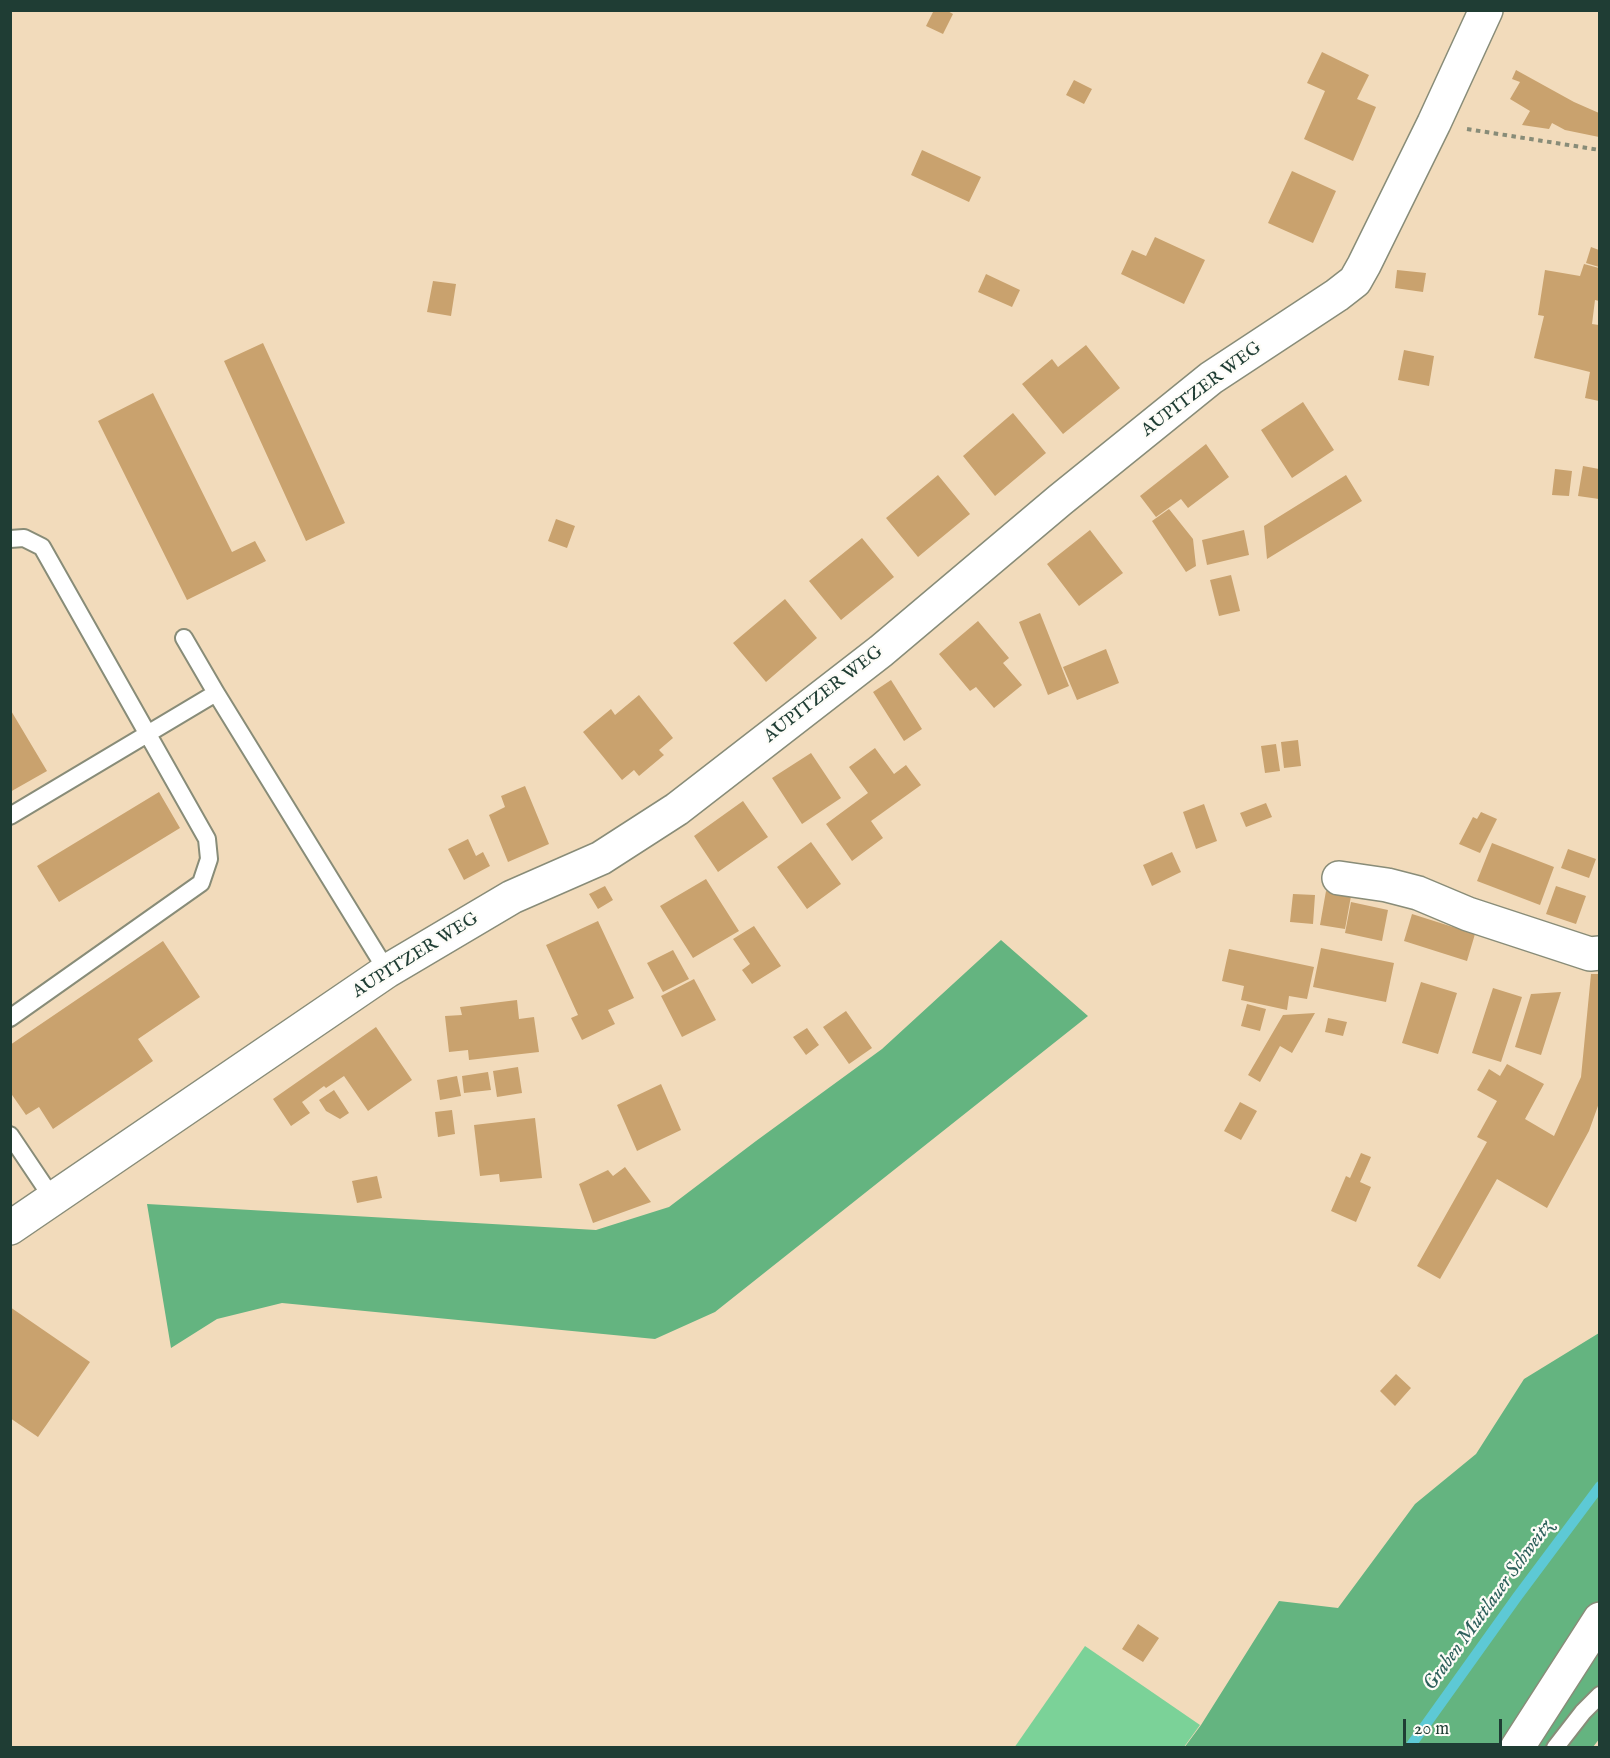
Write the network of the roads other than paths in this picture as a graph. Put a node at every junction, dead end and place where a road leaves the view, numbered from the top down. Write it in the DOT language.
graph roads {
  1 [pos="1486,10"];
  2 [pos="10,539"];
  3 [pos="184,638"];
  4 [pos="216,693"];
  5 [pos="147,734"];
  6 [pos="10,816"];
  7 [pos="1339,878"];
  8 [pos="1599,953"];
  9 [pos="387,971"];
  10 [pos="10,1018"];
  11 [pos="10,1135"];
  12 [pos="53,1199"];
  13 [pos="10,1228"];
  14 [pos="1599,1619"];
  15 [pos="1599,1695"];
  16 [pos="1516,1748"];
  17 [pos="1555,1748"];
  1 -- 9 [label="street, AUPITZER WEG"];
  2 -- 5 [label="lane"];
  3 -- 4 [label="lane"];
  4 -- 5 [label="lane"];
  4 -- 9 [label="lane"];
  5 -- 6 [label="lane"];
  5 -- 10 [label="lane"];
  7 -- 8 [label="street"];
  9 -- 12 [label="street, AUPITZER WEG"];
  11 -- 12 [label="lane"];
  12 -- 13 [label="street, AUPITZER WEG"];
  14 -- 16 [label="street"];
  15 -- 17 [label="lane"];
}
